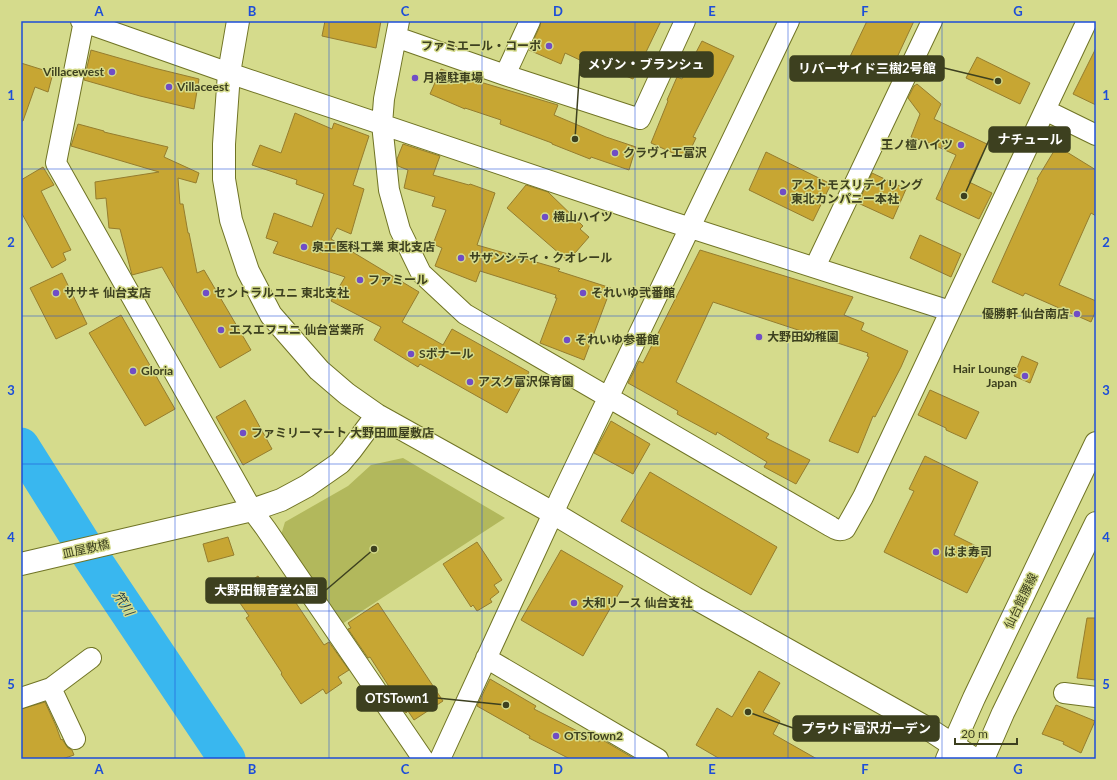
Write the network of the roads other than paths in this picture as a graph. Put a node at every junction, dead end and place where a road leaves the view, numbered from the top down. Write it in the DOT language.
graph roads {
  1 [pos="83,21"];
  2 [pos="238,21"];
  3 [pos="530,21"];
  4 [pos="685,21"];
  5 [pos="789,21"];
  6 [pos="932,21"];
  7 [pos="1087,21"];
  8 [pos="397,29"];
  9 [pos="229,73"];
  10 [pos="505,75"];
  11 [pos="1045,110"];
  12 [pos="382,124"];
  13 [pos="1096,135"];
  14 [pos="690,227"];
  15 [pos="815,267"];
  16 [pos="950,311"];
  17 [pos="608,397"];
  18 [pos="376,415"];
  19 [pos="1096,443"];
  20 [pos="252,510"];
  21 [pos="553,513"];
  22 [pos="1096,524"];
  23 [pos="25,563"];
  24 [pos="91,658"];
  25 [pos="486,658"];
  26 [pos="51,688"];
  27 [pos="1064,693"];
  28 [pos="1096,697"];
  29 [pos="21,698"];
  30 [pos="75,739"];
  31 [pos="950,752"];
  32 [pos="423,759"];
  33 [pos="440,759"];
  34 [pos="658,759"];
  35 [pos="974,759"];
  36 [pos="983,759"];
  1 -- 9 [label="street"];
  1 -- 20 [label="street"];
  2 -- 9 [label="street"];
  3 -- 10 [label="street"];
  4 -- 10 [label="street"];
  5 -- 14 [label="street"];
  6 -- 15 [label="street"];
  7 -- 11 [label="street"];
  8 -- 10 [label="street"];
  8 -- 12 [label="street"];
  9 -- 12 [label="street"];
  9 -- 18 [label="street"];
  11 -- 13 [label="street"];
  11 -- 16 [label="street"];
  12 -- 14 [label="street"];
  12 -- 17 [label="street"];
  14 -- 15 [label="street"];
  14 -- 17 [label="street"];
  15 -- 16 [label="street"];
  16 -- 17 [label="street"];
  17 -- 21 [label="street"];
  18 -- 20 [label="street, 皿屋敷橋"];
  18 -- 21 [label="street"];
  19 -- 31 [label="street, 仙台館腰線"];
  20 -- 23 [label="street, 皿屋敷橋"];
  20 -- 32 [label="street"];
  21 -- 25 [label="street"];
  21 -- 31 [label="street"];
  22 -- 36 [label="street"];
  24 -- 26 [label="street"];
  25 -- 33 [label="street"];
  25 -- 34 [label="street"];
  26 -- 29 [label="street"];
  26 -- 30 [label="street"];
  27 -- 28 [label="street"];
  31 -- 35 [label="street"];
}
